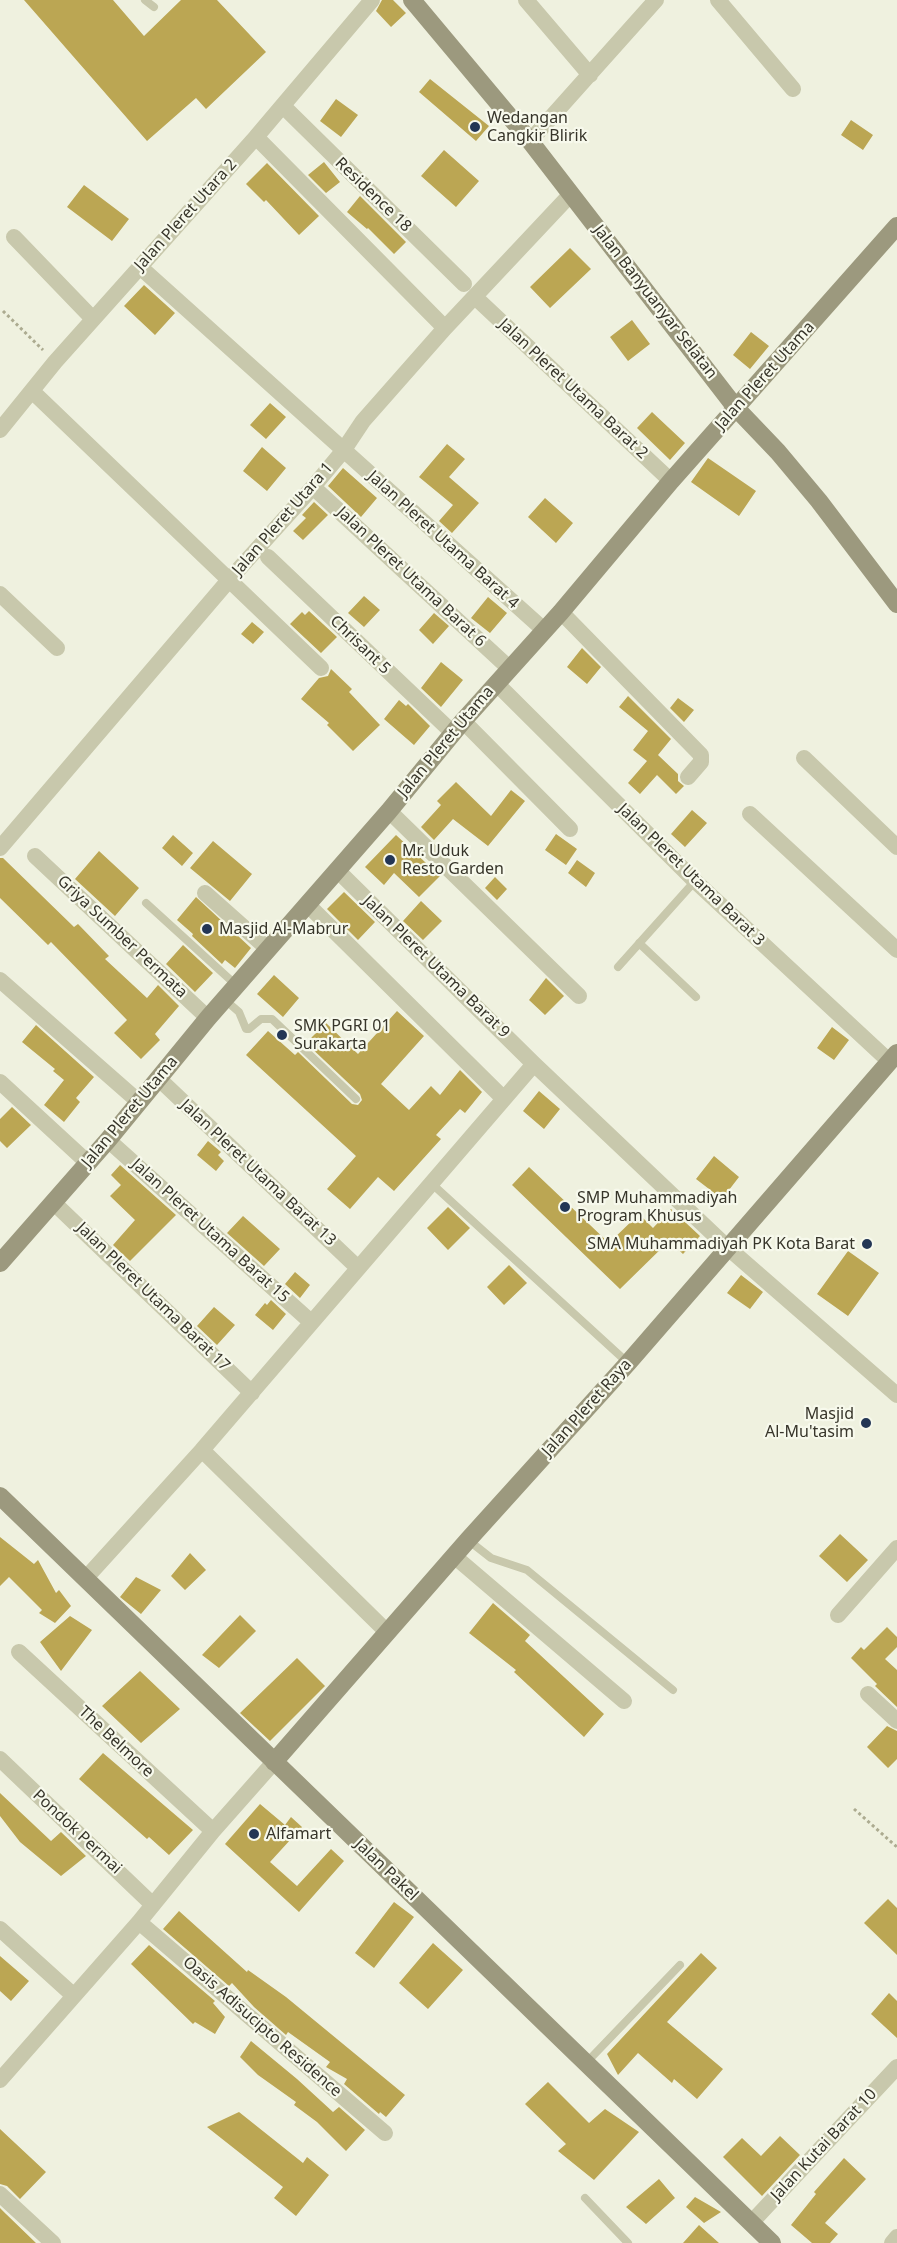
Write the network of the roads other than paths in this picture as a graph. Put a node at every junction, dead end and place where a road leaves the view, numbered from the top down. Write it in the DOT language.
graph roads {
  1 [pos="145,0"];
  2 [pos="372,0"];
  3 [pos="412,0"];
  4 [pos="526,0"];
  5 [pos="656,0"];
  6 [pos="718,0"];
  7 [pos="154,7"];
  8 [pos="590,75"];
  9 [pos="793,89"];
  10 [pos="283,106"];
  11 [pos="256,137"];
  12 [pos="530,141"];
  13 [pos="571,194"];
  14 [pos="897,226"];
  15 [pos="14,237"];
  16 [pos="140,267"];
  17 [pos="469,290"];
  18 [pos="93,319"];
  19 [pos="445,328"];
  20 [pos="33,392"];
  21 [pos="736,408"];
  22 [pos="0,430"];
  23 [pos="343,451"];
  24 [pos="671,481"];
  25 [pos="313,487"];
  26 [pos="268,557"];
  27 [pos="229,580"];
  28 [pos="0,594"];
  29 [pos="897,604"];
  30 [pos="561,612"];
  31 [pos="544,630"];
  32 [pos="57,648"];
  33 [pos="321,668"];
  34 [pos="509,668"];
  35 [pos="496,683"];
  36 [pos="458,727"];
  37 [pos="804,758"];
  38 [pos="688,777"];
  39 [pos="389,811"];
  40 [pos="750,814"];
  41 [pos="570,828"];
  42 [pos="897,847"];
  43 [pos="0,848"];
  44 [pos="35,856"];
  45 [pos="337,870"];
  46 [pos="695,881"];
  47 [pos="205,893"];
  48 [pos="146,903"];
  49 [pos="308,905"];
  50 [pos="639,943"];
  51 [pos="268,949"];
  52 [pos="897,950"];
  53 [pos="618,967"];
  54 [pos="0,980"];
  55 [pos="236,985"];
  56 [pos="579,996"];
  57 [pos="696,997"];
  58 [pos="224,999"];
  59 [pos="208,1018"];
  60 [pos="893,1057"];
  61 [pos="534,1064"];
  62 [pos="158,1078"];
  63 [pos="0,1082"];
  64 [pos="503,1098"];
  65 [pos="356,1100"];
  66 [pos="139,1102"];
  67 [pos="108,1140"];
  68 [pos="88,1163"];
  69 [pos="430,1183"];
  70 [pos="53,1202"];
  71 [pos="727,1247"];
  72 [pos="0,1263"];
  73 [pos="357,1267"];
  74 [pos="311,1322"];
  75 [pos="628,1363"];
  76 [pos="252,1393"];
  77 [pos="897,1395"];
  78 [pos="202,1450"];
  79 [pos="0,1496"];
  80 [pos="468,1540"];
  81 [pos="897,1548"];
  82 [pos="454,1556"];
  83 [pos="85,1579"];
  84 [pos="838,1615"];
  85 [pos="387,1632"];
  86 [pos="19,1652"];
  87 [pos="673,1690"];
  88 [pos="868,1694"];
  89 [pos="624,1701"];
  90 [pos="897,1721"];
  91 [pos="0,1759"];
  92 [pos="274,1762"];
  93 [pos="213,1831"];
  94 [pos="153,1905"];
  95 [pos="139,1922"];
  96 [pos="0,1929"];
  97 [pos="680,1965"];
  98 [pos="73,1995"];
  99 [pos="585,2062"];
  100 [pos="897,2067"];
  101 [pos="0,2080"];
  102 [pos="385,2133"];
  103 [pos="0,2194"];
  104 [pos="585,2198"];
  105 [pos="752,2223"];
  106 [pos="897,2237"];
  107 [pos="53,2243"];
  108 [pos="628,2243"];
  109 [pos="772,2243"];
  110 [pos="892,2243"];
  1 -- 7 [label="lane"];
  2 -- 10 [label="street, Jalan Pleret Utara 2"];
  3 -- 12 [label="street, Jalan Banyuanyar Selatan"];
  4 -- 8 [label="street"];
  5 -- 8 [label="street"];
  6 -- 9 [label="street"];
  8 -- 12 [label="street"];
  10 -- 11 [label="street, Jalan Pleret Utara 2"];
  10 -- 17 [label="street, Residence 18"];
  11 -- 16 [label="street, Jalan Pleret Utara 2"];
  11 -- 19 [label="street"];
  12 -- 13 [label="street, Jalan Banyuanyar Selatan"];
  13 -- 17 [label="street, Jalan Pleret Utara 1"];
  13 -- 21 [label="street, Jalan Banyuanyar Selatan"];
  14 -- 21 [label="street, Jalan Pleret Utama"];
  15 -- 18 [label="street"];
  16 -- 18 [label="street, Jalan Pleret Utara 2"];
  16 -- 23 [label="street, Jalan Pleret Utama Barat 4"];
  17 -- 19 [label="street, Jalan Pleret Utara 1"];
  17 -- 24 [label="street, Jalan Pleret Utama Barat 2"];
  18 -- 20 [label="street, Jalan Pleret Utara 2"];
  19 -- 23 [label="street, Jalan Pleret Utara 1"];
  20 -- 22 [label="street, Jalan Pleret Utara 2"];
  20 -- 27 [label="street"];
  21 -- 24 [label="street, Jalan Pleret Utama"];
  21 -- 29 [label="street, Jalan Banyuanyar Selatan"];
  23 -- 25 [label="street, Jalan Pleret Utara 1"];
  23 -- 31 [label="street, Jalan Pleret Utama Barat 4"];
  24 -- 30 [label="street, Jalan Pleret Utama"];
  25 -- 27 [label="street, Jalan Pleret Utara 1"];
  25 -- 34 [label="street, Jalan Pleret Utama Barat 6"];
  26 -- 36 [label="street, Chrisant 5"];
  27 -- 33 [label="street"];
  27 -- 43 [label="street, Jalan Pleret Utara 1"];
  28 -- 32 [label="street"];
  30 -- 31 [label="street, Jalan Pleret Utama"];
  30 -- 38 [label="street"];
  31 -- 34 [label="street, Jalan Pleret Utama"];
  34 -- 35 [label="street, Jalan Pleret Utama"];
  35 -- 36 [label="street, Jalan Pleret Utama"];
  35 -- 46 [label="street, Jalan Pleret Utama Barat 3"];
  36 -- 39 [label="street, Jalan Pleret Utama"];
  36 -- 41 [label="street, Chrisant 5"];
  37 -- 42 [label="street"];
  39 -- 45 [label="street, Jalan Pleret Utama"];
  39 -- 56 [label="street"];
  40 -- 52 [label="street"];
  44 -- 59 [label="street, Griya Sumber Permata"];
  45 -- 49 [label="street, Jalan Pleret Utama"];
  45 -- 61 [label="street, Jalan Pleret Utama Barat 9"];
  46 -- 50 [label="lane"];
  46 -- 60 [label="street, Jalan Pleret Utama Barat 3"];
  47 -- 51 [label="street"];
  48 -- 55 [label="lane"];
  49 -- 51 [label="street, Jalan Pleret Utama"];
  49 -- 64 [label="street"];
  50 -- 53 [label="lane"];
  50 -- 57 [label="lane"];
  51 -- 55 [label="street, Jalan Pleret Utama"];
  54 -- 66 [label="street"];
  55 -- 58 [label="street, Jalan Pleret Utama"];
  58 -- 59 [label="street, Jalan Pleret Utama"];
  58 -- 65 [label="lane"];
  59 -- 62 [label="street, Jalan Pleret Utama"];
  60 -- 71 [label="street, Jalan Pleret Raya"];
  61 -- 64 [label="street"];
  61 -- 71 [label="street, Jalan Pleret Utama Barat 9"];
  62 -- 66 [label="street, Jalan Pleret Utama"];
  62 -- 73 [label="street, Jalan Pleret Utama Barat 13"];
  63 -- 68 [label="street"];
  64 -- 69 [label="street"];
  66 -- 67 [label="street, Jalan Pleret Utama"];
  67 -- 68 [label="street, Jalan Pleret Utama"];
  67 -- 74 [label="street, Jalan Pleret Utama Barat 15"];
  68 -- 70 [label="street, Jalan Pleret Utama"];
  69 -- 73 [label="street"];
  69 -- 75 [label="lane"];
  70 -- 72 [label="street, Jalan Pleret Utama"];
  70 -- 76 [label="street, Jalan Pleret Utama Barat 17"];
  71 -- 75 [label="street, Jalan Pleret Raya"];
  71 -- 77 [label="street, Jalan Pleret Utama Barat 9"];
  73 -- 74 [label="street"];
  74 -- 76 [label="street"];
  75 -- 80 [label="street, Jalan Pleret Raya"];
  76 -- 78 [label="street"];
  78 -- 83 [label="street"];
  78 -- 85 [label="street"];
  79 -- 83 [label="street, Jalan Pakel"];
  80 -- 82 [label="street, Jalan Pleret Raya"];
  80 -- 87 [label="lane"];
  81 -- 84 [label="street"];
  82 -- 85 [label="street, Jalan Pleret Raya"];
  82 -- 89 [label="street"];
  83 -- 92 [label="street, Jalan Pakel"];
  85 -- 92 [label="street, Jalan Pleret Raya"];
  86 -- 93 [label="street, The Belmore"];
  88 -- 90 [label="street"];
  91 -- 94 [label="street, Pondok Permai"];
  92 -- 93 [label="street"];
  92 -- 99 [label="street, Jalan Pakel"];
  93 -- 94 [label="street"];
  94 -- 95 [label="street"];
  95 -- 98 [label="street"];
  95 -- 102 [label="street, Oasis Adisucipto Residence"];
  96 -- 98 [label="street"];
  97 -- 99 [label="lane"];
  98 -- 101 [label="street"];
  99 -- 105 [label="street, Jalan Pakel"];
  100 -- 105 [label="street, Jalan Kutai Barat 10"];
  103 -- 107 [label="street"];
  104 -- 108 [label="lane"];
  105 -- 109 [label="street, Jalan Pakel"];
  106 -- 110 [label="street"];
}
